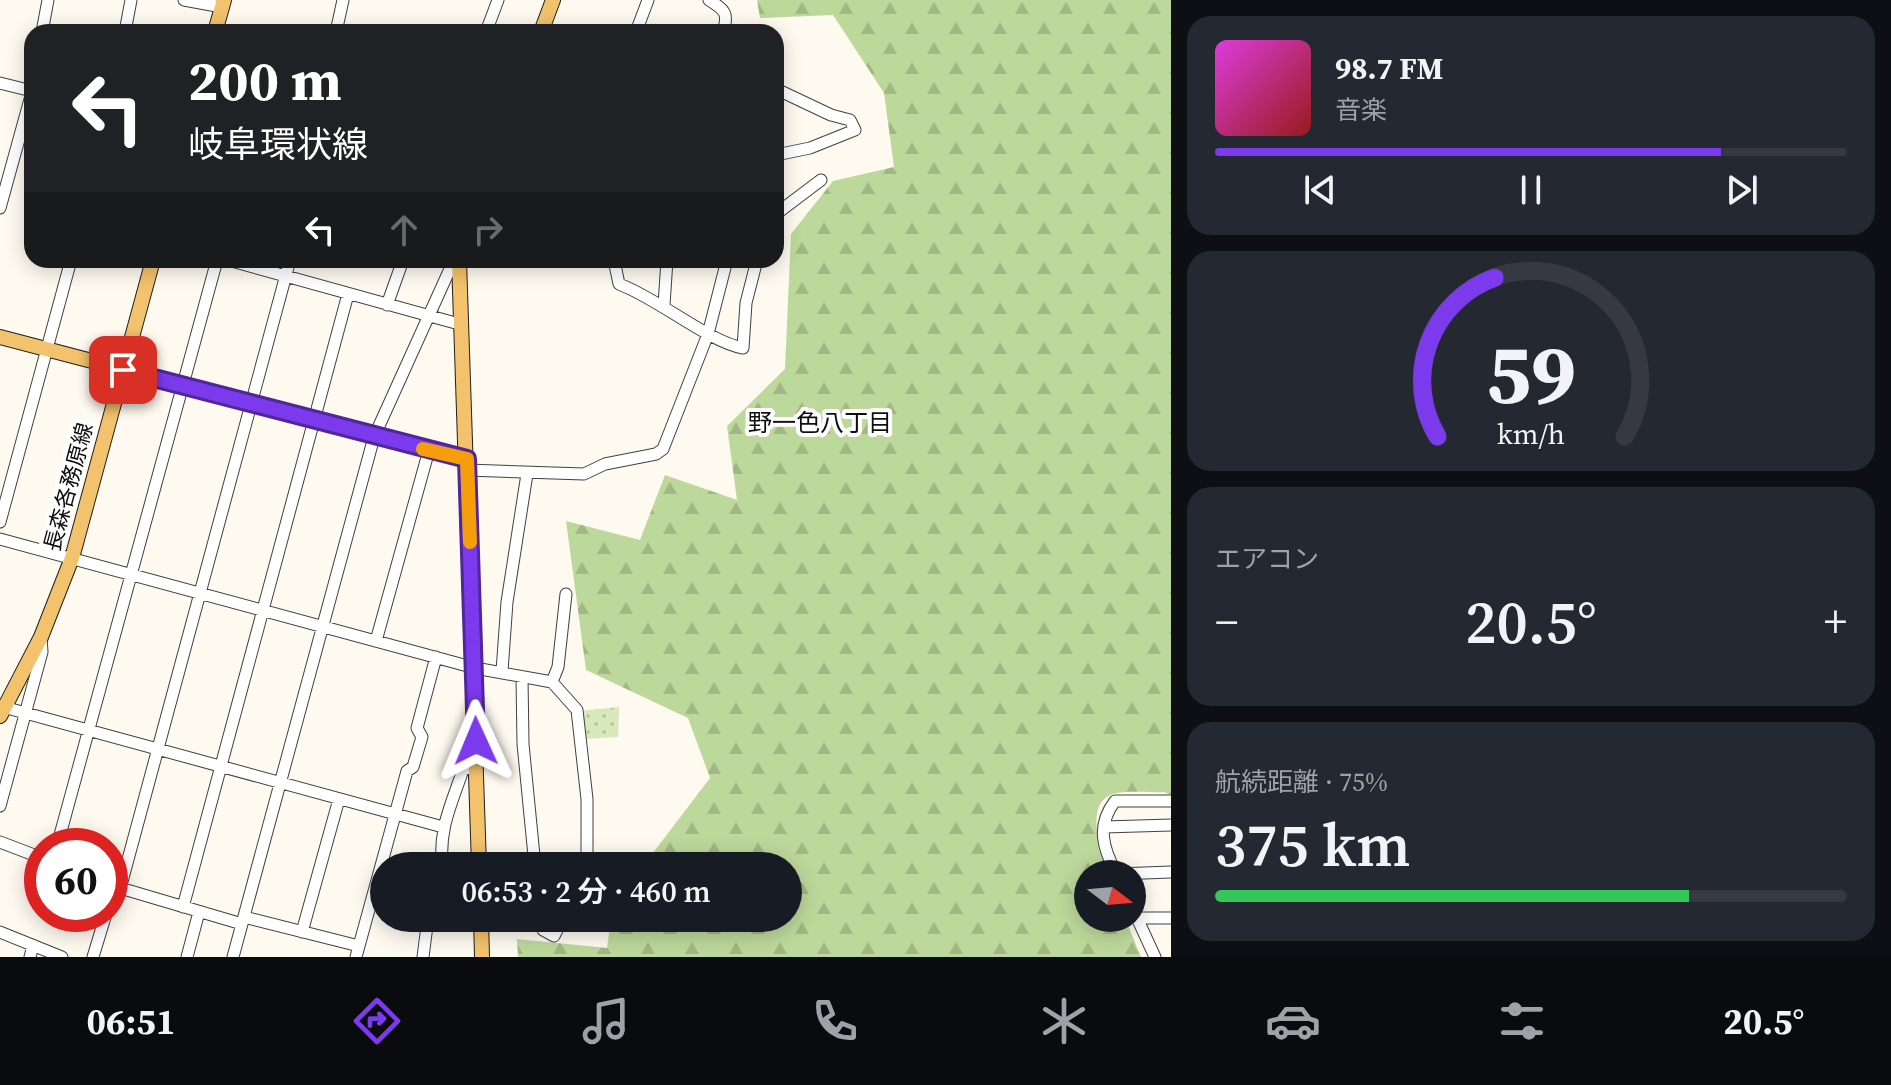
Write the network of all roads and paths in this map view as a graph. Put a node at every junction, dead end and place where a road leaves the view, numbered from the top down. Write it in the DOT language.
graph roads {
  1 [pos="48,0"];
  2 [pos="131,0"];
  3 [pos="184,0"];
  4 [pos="343,0"];
  5 [pos="498,0"];
  6 [pos="553,0"];
  7 [pos="648,0"];
  8 [pos="709,0"];
  9 [pos="223,3"];
  10 [pos="44,24"];
  11 [pos="126,24"];
  12 [pos="217,24"];
  13 [pos="338,24"];
  14 [pos="489,24"];
  15 [pos="544,24"];
  16 [pos="639,24"];
  17 [pos="726,24"];
  18 [pos="0,83"];
  19 [pos="24,90"];
  20 [pos="784,93"];
  21 [pos="24,121"];
  22 [pos="784,153"];
  23 [pos="821,180"];
  24 [pos="0,208"];
  25 [pos="784,208"];
  26 [pos="69,268"];
  27 [pos="151,268"];
  28 [pos="215,268"];
  29 [pos="259,268"];
  30 [pos="288,268"];
  31 [pos="400,268"];
  32 [pos="452,268"];
  33 [pos="456,268"];
  34 [pos="616,268"];
  35 [pos="666,268"];
  36 [pos="725,268"];
  37 [pos="755,268"];
  38 [pos="286,275"];
  39 [pos="348,294"];
  40 [pos="387,305"];
  41 [pos="664,305"];
  42 [pos="428,317"];
  43 [pos="459,324"];
  44 [pos="708,334"];
  45 [pos="0,337"];
  46 [pos="47,350"];
  47 [pos="123,370"];
  48 [pos="183,386"];
  49 [pos="252,404"];
  50 [pos="314,421"];
  51 [pos="374,437"];
  52 [pos="429,450"];
  53 [pos="467,464"];
  54 [pos="527,474"];
  55 [pos="0,522"];
  56 [pos="0,539"];
  57 [pos="72,558"];
  58 [pos="131,575"];
  59 [pos="566,594"];
  60 [pos="202,595"];
  61 [pos="263,611"];
  62 [pos="322,627"];
  63 [pos="41,637"];
  64 [pos="376,641"];
  65 [pos="436,657"];
  66 [pos="475,668"];
  67 [pos="502,671"];
  68 [pos="522,677"];
  69 [pos="552,682"];
  70 [pos="1,710"];
  71 [pos="25,714"];
  72 [pos="88,731"];
  73 [pos="159,750"];
  74 [pos="477,765"];
  75 [pos="221,766"];
  76 [pos="280,783"];
  77 [pos="339,799"];
  78 [pos="1171,801"];
  79 [pos="0,806"];
  80 [pos="395,814"];
  81 [pos="1171,825"];
  82 [pos="443,827"];
  83 [pos="1104,827"];
  84 [pos="62,828"];
  85 [pos="0,842"];
  86 [pos="128,847"];
  87 [pos="24,851"];
  88 [pos="440,852"];
  89 [pos="479,852"];
  90 [pos="534,852"];
  91 [pos="587,852"];
  92 [pos="1110,860"];
  93 [pos="1171,872"];
  94 [pos="1146,873"];
  95 [pos="128,891"];
  96 [pos="183,907"];
  97 [pos="199,912"];
  98 [pos="1146,914"];
  99 [pos="1171,918"];
  100 [pos="243,920"];
  101 [pos="0,932"];
  102 [pos="101,932"];
  103 [pos="302,932"];
  104 [pos="426,932"];
  105 [pos="481,932"];
  106 [pos="1143,932"];
  107 [pos="31,951"];
  108 [pos="357,952"];
  109 [pos="62,957"];
  110 [pos="93,957"];
  111 [pos="187,957"];
  112 [pos="233,957"];
  113 [pos="423,957"];
  114 [pos="482,957"];
  115 [pos="1155,957"];
  1 -- 10 [label="street"];
  2 -- 11 [label="street"];
  3 -- 9 [label="street"];
  4 -- 13 [label="street"];
  5 -- 14 [label="street"];
  6 -- 15 [label="main road"];
  7 -- 16 [label="street"];
  8 -- 17 [label="street"];
  9 -- 12 [label="main road"];
  18 -- 19 [label="street"];
  20 -- 22 [label="street"];
  21 -- 24 [label="street"];
  23 -- 25 [label="street"];
  26 -- 46 [label="street"];
  27 -- 47 [label="main road, 長森各務原線"];
  28 -- 48 [label="street"];
  29 -- 38 [label="street"];
  30 -- 38 [label="street"];
  31 -- 40 [label="street"];
  32 -- 42 [label="street"];
  33 -- 43 [label="main road"];
  34 -- 41 [label="street"];
  35 -- 41 [label="street"];
  36 -- 44 [label="street"];
  37 -- 44 [label="street"];
  38 -- 39 [label="street"];
  38 -- 49 [label="street"];
  39 -- 40 [label="street"];
  39 -- 50 [label="street"];
  40 -- 42 [label="street"];
  41 -- 44 [label="street"];
  42 -- 43 [label="street"];
  42 -- 51 [label="street"];
  43 -- 53 [label="main road"];
  44 -- 54 [label="street"];
  45 -- 46 [label="main road"];
  46 -- 47 [label="main road"];
  46 -- 55 [label="street"];
  47 -- 48 [label="main road"];
  47 -- 57 [label="main road, 長森各務原線"];
  48 -- 49 [label="main road"];
  48 -- 58 [label="street"];
  49 -- 50 [label="main road"];
  49 -- 60 [label="street"];
  50 -- 51 [label="main road"];
  50 -- 61 [label="street"];
  51 -- 52 [label="main road"];
  51 -- 62 [label="street"];
  52 -- 53 [label="main road"];
  52 -- 64 [label="street"];
  53 -- 54 [label="street"];
  53 -- 66 [label="main road"];
  54 -- 67 [label="street"];
  56 -- 57 [label="street"];
  57 -- 58 [label="street"];
  57 -- 63 [label="main road, 長森各務原線"];
  58 -- 60 [label="street"];
  58 -- 72 [label="street"];
  59 -- 69 [label="street"];
  60 -- 61 [label="street"];
  60 -- 73 [label="street"];
  61 -- 62 [label="street"];
  61 -- 75 [label="street"];
  62 -- 64 [label="street"];
  62 -- 76 [label="street"];
  63 -- 70 [label="main road, 長森各務原線"];
  63 -- 71 [label="street"];
  64 -- 65 [label="street"];
  65 -- 66 [label="street"];
  65 -- 80 [label="street"];
  66 -- 67 [label="street"];
  66 -- 74 [label="main road"];
  67 -- 68 [label="street"];
  68 -- 69 [label="street"];
  68 -- 90 [label="street"];
  69 -- 91 [label="street"];
  70 -- 71 [label="street"];
  71 -- 72 [label="street"];
  71 -- 79 [label="street"];
  72 -- 73 [label="street"];
  72 -- 84 [label="street"];
  73 -- 75 [label="street"];
  73 -- 86 [label="street"];
  74 -- 82 [label="street"];
  74 -- 89 [label="main road"];
  75 -- 76 [label="street"];
  75 -- 96 [label="street"];
  76 -- 77 [label="street"];
  76 -- 100 [label="street"];
  77 -- 80 [label="street"];
  77 -- 103 [label="street"];
  78 -- 83 [label="street"];
  80 -- 82 [label="street"];
  80 -- 108 [label="street"];
  81 -- 83 [label="street"];
  82 -- 88 [label="street"];
  83 -- 92 [label="street"];
  85 -- 87 [label="street"];
  93 -- 94 [label="street"];
  95 -- 96 [label="street"];
  96 -- 97 [label="street"];
  97 -- 100 [label="street"];
  97 -- 111 [label="street"];
  98 -- 99 [label="street"];
  100 -- 103 [label="street"];
  100 -- 112 [label="street"];
  101 -- 107 [label="street"];
  102 -- 110 [label="street"];
  103 -- 108 [label="street"];
  104 -- 113 [label="street"];
  105 -- 114 [label="main road"];
  106 -- 115 [label="street"];
  107 -- 109 [label="street"];
}
